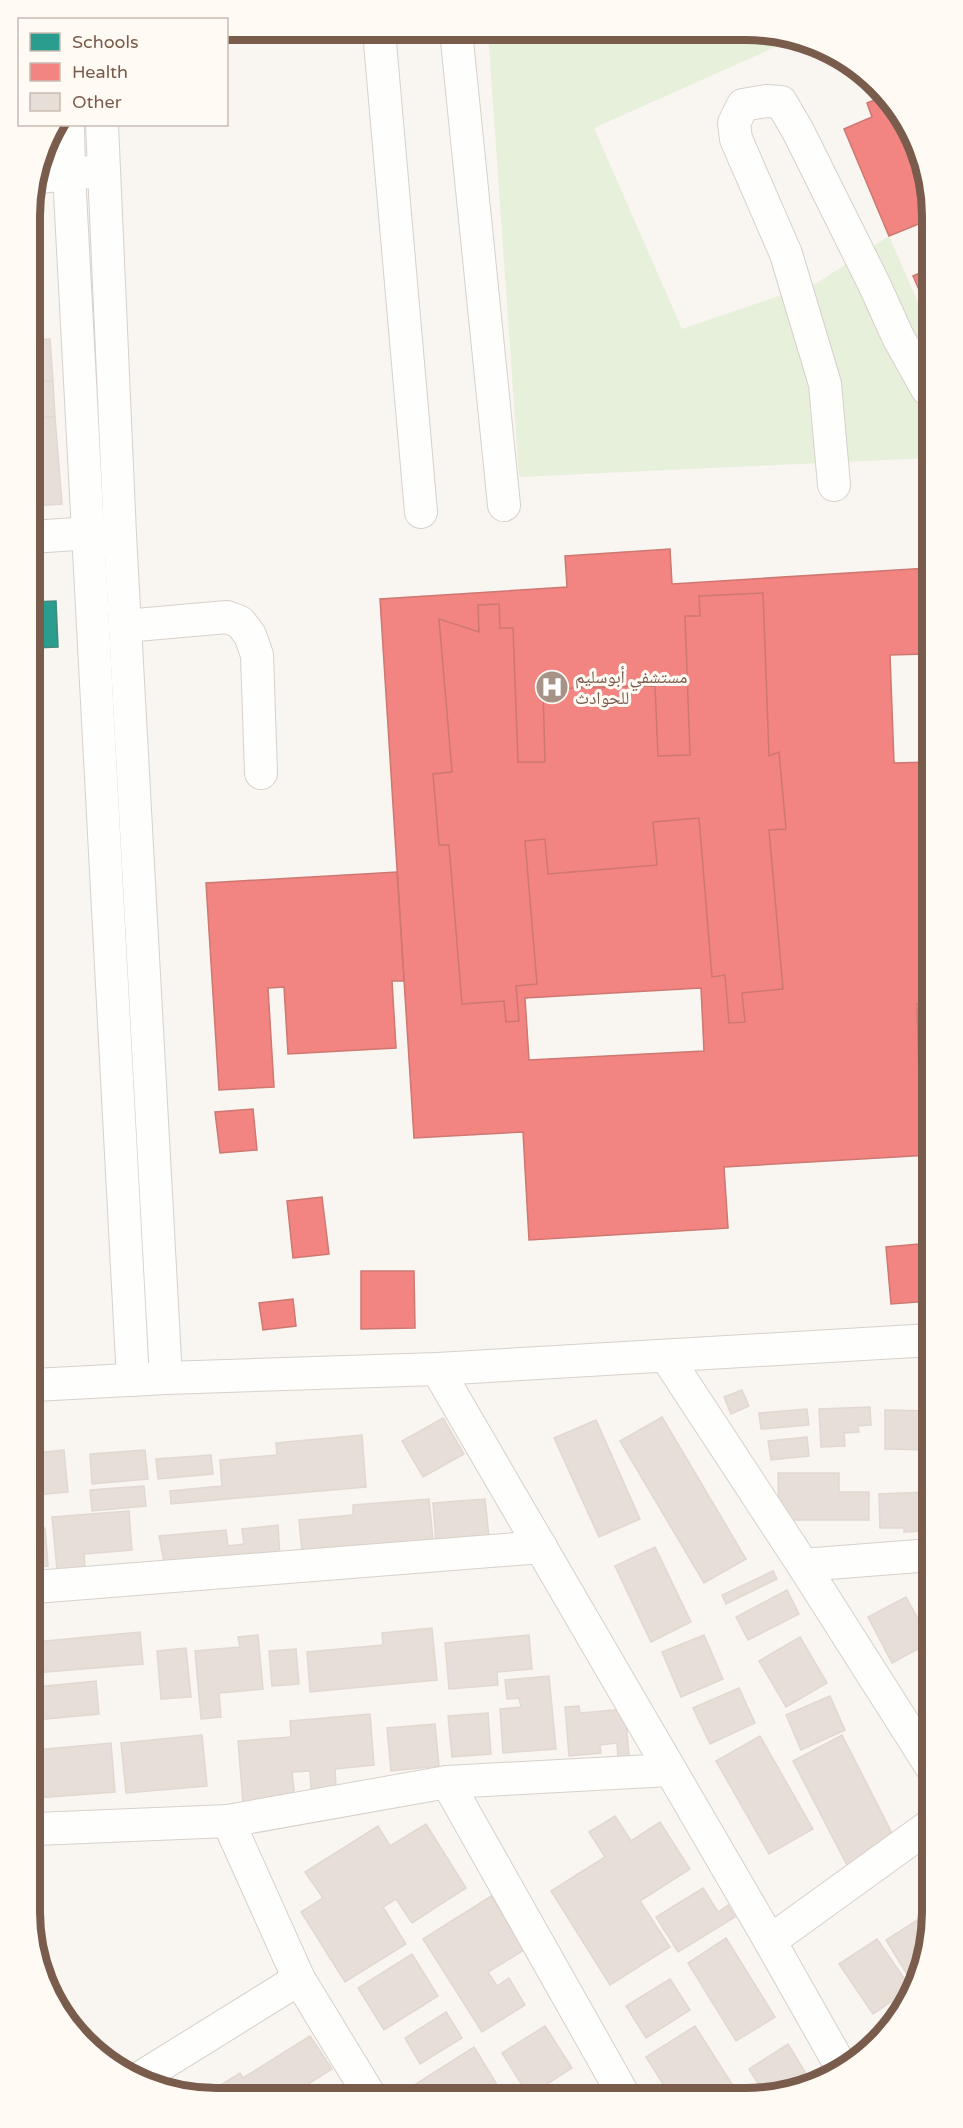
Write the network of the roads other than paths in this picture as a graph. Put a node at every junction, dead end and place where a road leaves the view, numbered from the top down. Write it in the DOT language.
graph roads {
  1 [pos="380,41"];
  2 [pos="457,41"];
  3 [pos="68,126"];
  4 [pos="102,126"];
  5 [pos="104,170"];
  6 [pos="69,174"];
  7 [pos="46,176"];
  8 [pos="922,379"];
  9 [pos="834,485"];
  10 [pos="504,505"];
  11 [pos="421,512"];
  12 [pos="89,533"];
  13 [pos="120,535"];
  14 [pos="41,536"];
  15 [pos="125,626"];
  16 [pos="130,731"];
  17 [pos="99,732"];
  18 [pos="261,773"];
  19 [pos="153,1142"];
  20 [pos="120,1143"];
  21 [pos="922,1341"];
  22 [pos="666,1356"];
  23 [pos="437,1369"];
  24 [pos="166,1378"];
  25 [pos="133,1380"];
  26 [pos="41,1385"];
  27 [pos="541,1547"];
  28 [pos="922,1556"];
  29 [pos="803,1565"];
  30 [pos="41,1587"];
  31 [pos="922,1752"];
  32 [pos="670,1770"];
  33 [pos="447,1782"];
  34 [pos="228,1821"];
  35 [pos="41,1829"];
  36 [pos="922,1831"];
  37 [pos="770,1941"];
  38 [pos="299,1979"];
  39 [pos="838,2061"];
  40 [pos="148,2073"];
  41 [pos="365,2088"];
  42 [pos="620,2088"];
  1 -- 11 [label="street"];
  2 -- 10 [label="street"];
  3 -- 6 [label="street"];
  4 -- 5 [label="street"];
  5 -- 6 [label="street"];
  5 -- 13 [label="street"];
  6 -- 7 [label="street"];
  6 -- 12 [label="street"];
  8 -- 9 [label="street"];
  12 -- 13 [label="street"];
  12 -- 14 [label="street"];
  12 -- 17 [label="street"];
  13 -- 15 [label="street"];
  15 -- 16 [label="street"];
  15 -- 18 [label="street"];
  16 -- 17 [label="street"];
  16 -- 19 [label="street"];
  17 -- 20 [label="street"];
  19 -- 20 [label="street"];
  19 -- 24 [label="street"];
  20 -- 25 [label="street"];
  21 -- 22 [label="street"];
  22 -- 23 [label="street"];
  22 -- 29 [label="street"];
  23 -- 24 [label="street"];
  23 -- 27 [label="street"];
  24 -- 25 [label="street"];
  25 -- 26 [label="street"];
  27 -- 30 [label="street"];
  27 -- 32 [label="street"];
  28 -- 29 [label="street"];
  29 -- 31 [label="street"];
  32 -- 33 [label="street"];
  32 -- 37 [label="street"];
  33 -- 34 [label="street"];
  33 -- 42 [label="street"];
  34 -- 35 [label="street"];
  34 -- 38 [label="street"];
  36 -- 37 [label="street"];
  37 -- 39 [label="street"];
  38 -- 40 [label="street"];
  38 -- 41 [label="street"];
}
